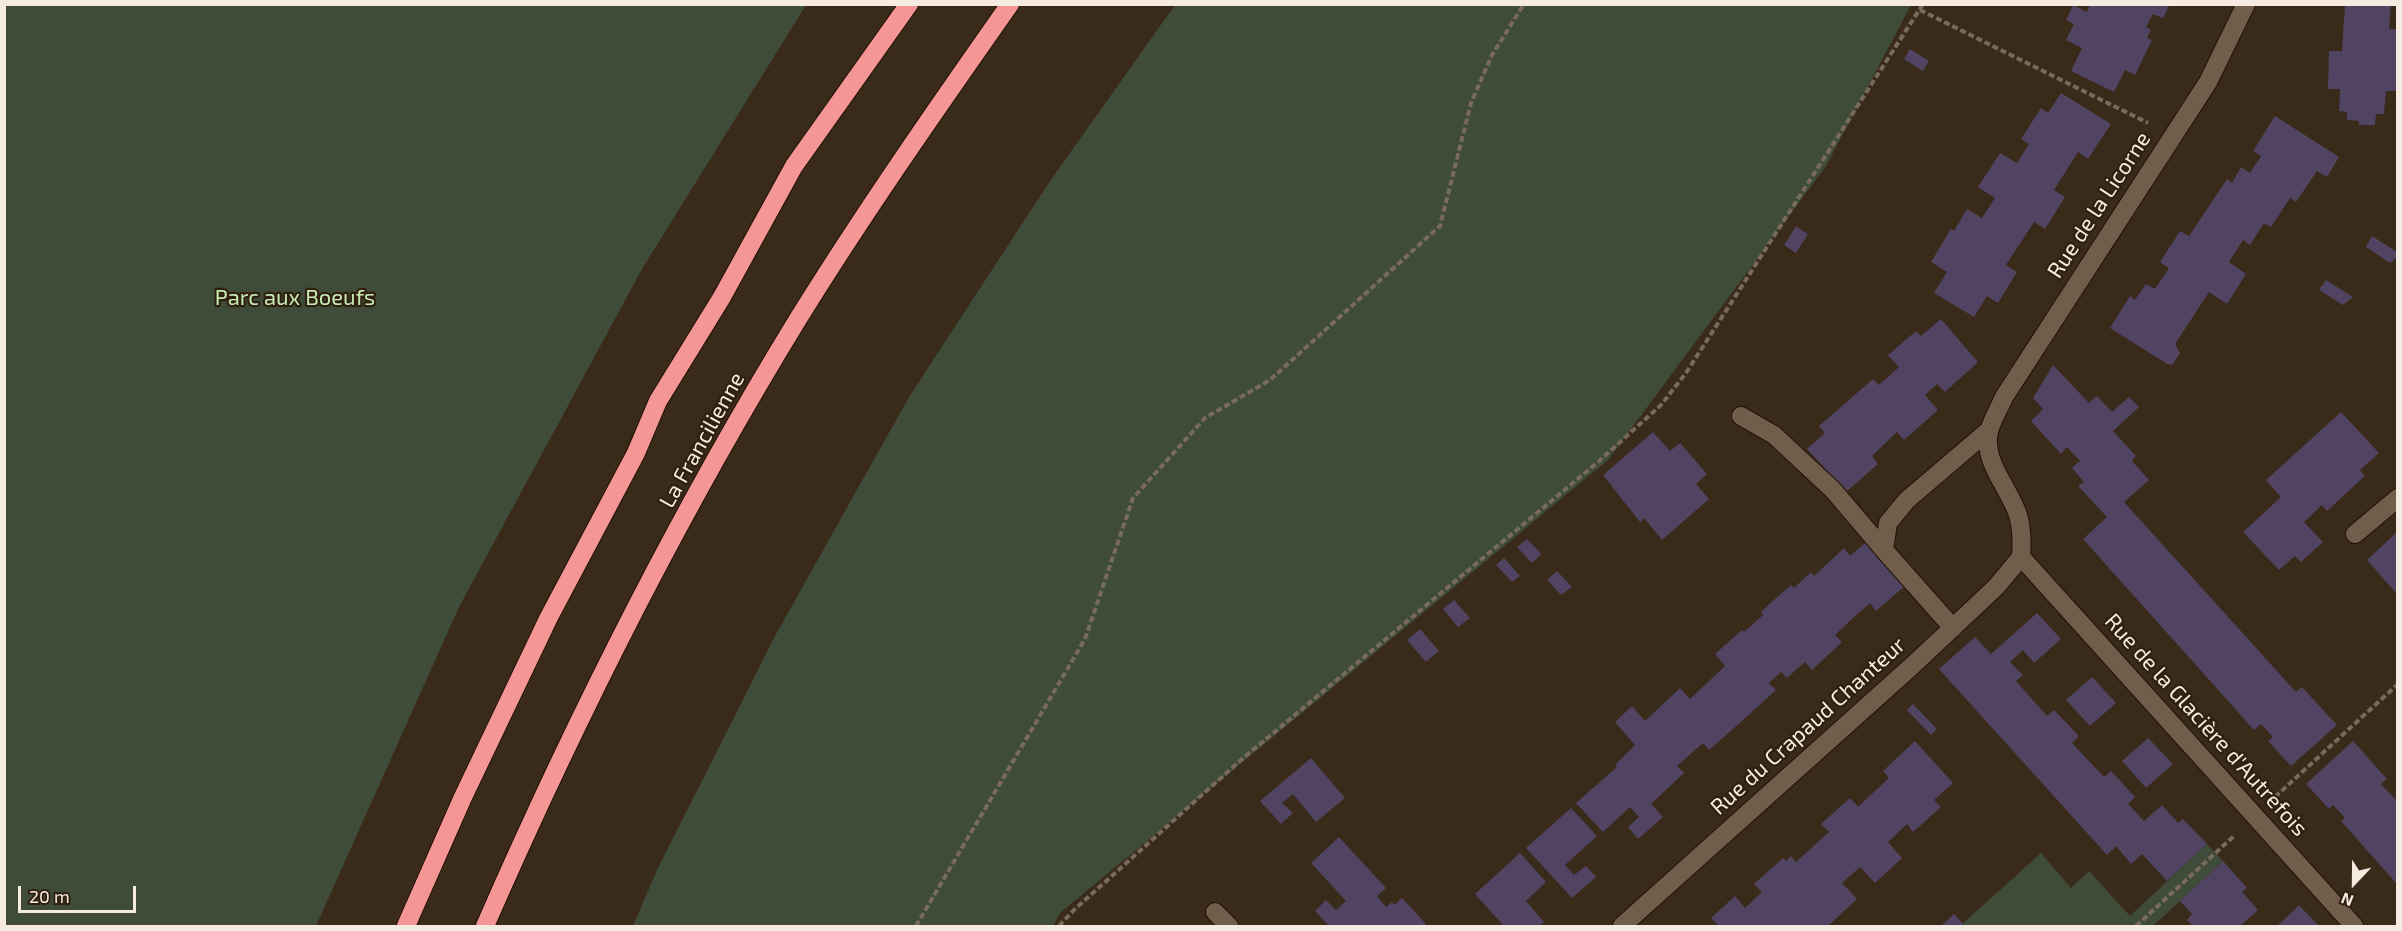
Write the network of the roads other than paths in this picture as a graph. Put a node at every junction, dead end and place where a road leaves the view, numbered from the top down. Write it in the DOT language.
graph roads {
  1 [pos="909,4"];
  2 [pos="1010,4"];
  3 [pos="2246,4"];
  4 [pos="1741,416"];
  5 [pos="1989,430"];
  6 [pos="2397,498"];
  7 [pos="2355,534"];
  8 [pos="1884,549"];
  9 [pos="2021,556"];
  10 [pos="1953,628"];
  11 [pos="1215,912"];
  12 [pos="406,927"];
  13 [pos="485,927"];
  14 [pos="1229,927"];
  15 [pos="1622,927"];
  16 [pos="2354,927"];
  1 -- 12 [label="highway"];
  2 -- 13 [label="highway, La Francilienne"];
  3 -- 5 [label="street, Rue de la Licorne"];
  4 -- 8 [label="street"];
  5 -- 8 [label="street"];
  5 -- 9 [label="street"];
  6 -- 7 [label="street"];
  8 -- 10 [label="street"];
  9 -- 10 [label="street, Rue du Crapaud Chanteur"];
  9 -- 16 [label="street, Rue de la Glacière d'Autrefois"];
  10 -- 15 [label="street, Rue du Crapaud Chanteur"];
  11 -- 14 [label="street"];
}
